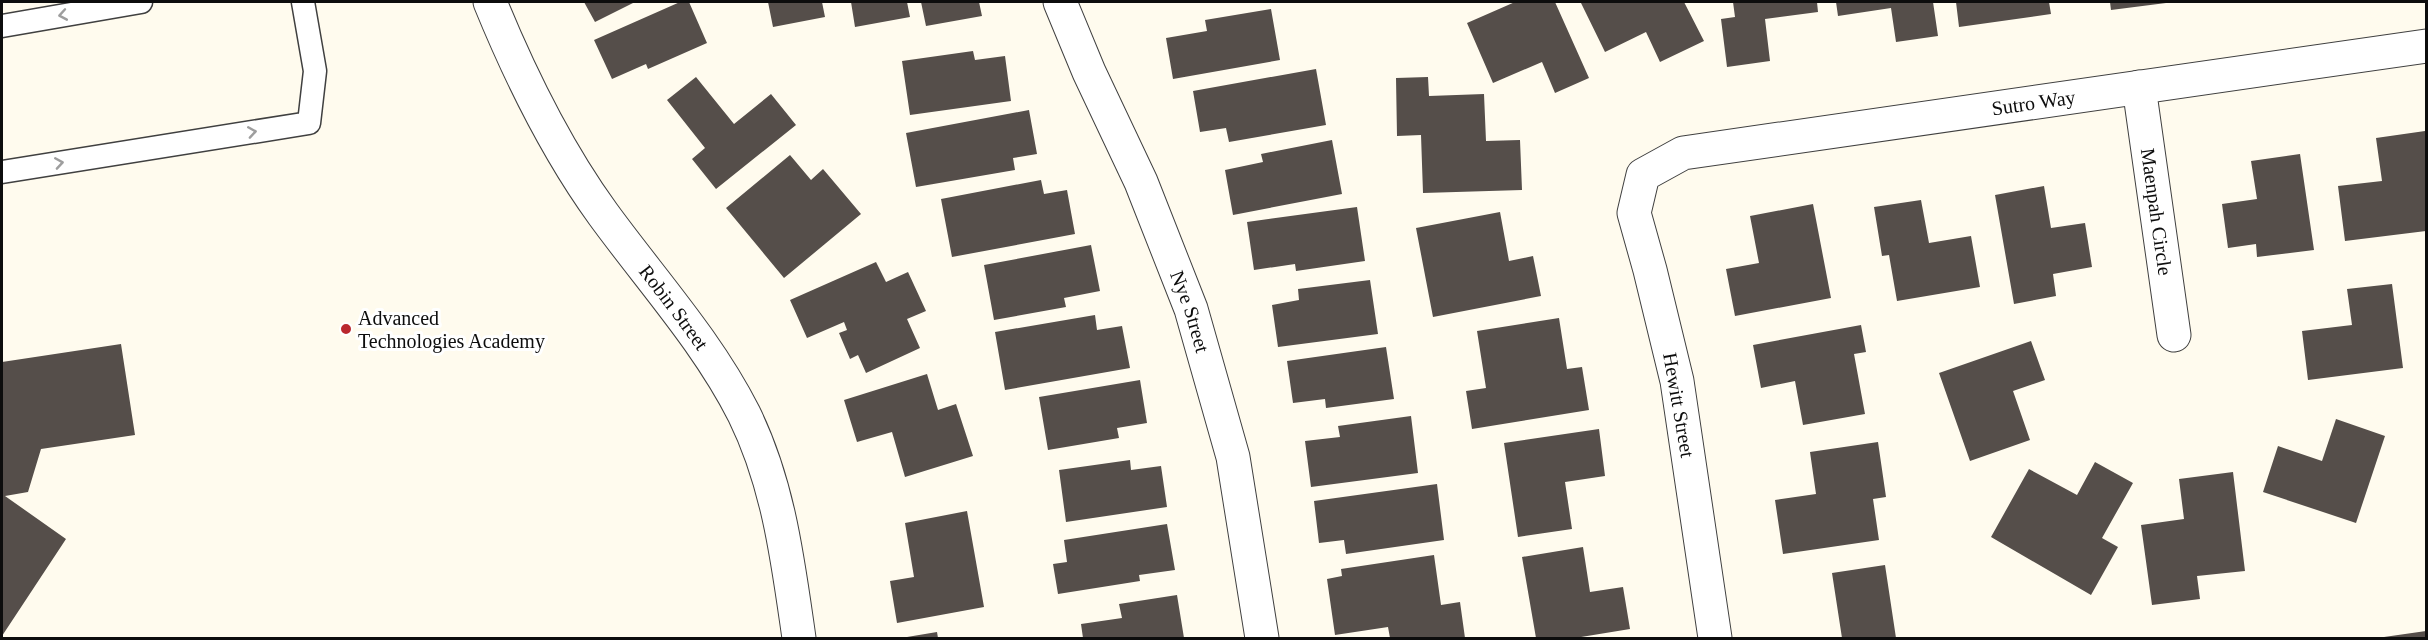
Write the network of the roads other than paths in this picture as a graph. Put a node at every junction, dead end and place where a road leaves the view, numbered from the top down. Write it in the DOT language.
graph roads {
  1 [pos="141,2"];
  2 [pos="303,2"];
  3 [pos="490,2"];
  4 [pos="1060,2"];
  5 [pos="2,26"];
  6 [pos="2427,46"];
  7 [pos="2139,87"];
  8 [pos="2,172"];
  9 [pos="1643,175"];
  10 [pos="2174,335"];
  11 [pos="799,639"];
  12 [pos="1262,639"];
  13 [pos="1715,639"];
  1 -- 5 [label="lane, one-way"];
  8 -- 2 [label="lane, one-way"];
  3 -- 11 [label="street, Robin Street"];
  4 -- 12 [label="street, Nye Street"];
  6 -- 7 [label="street, Sutro Way"];
  7 -- 9 [label="street, Sutro Way"];
  7 -- 10 [label="street, Maenpah Circle"];
  9 -- 13 [label="street, Hewitt Street"];
}
